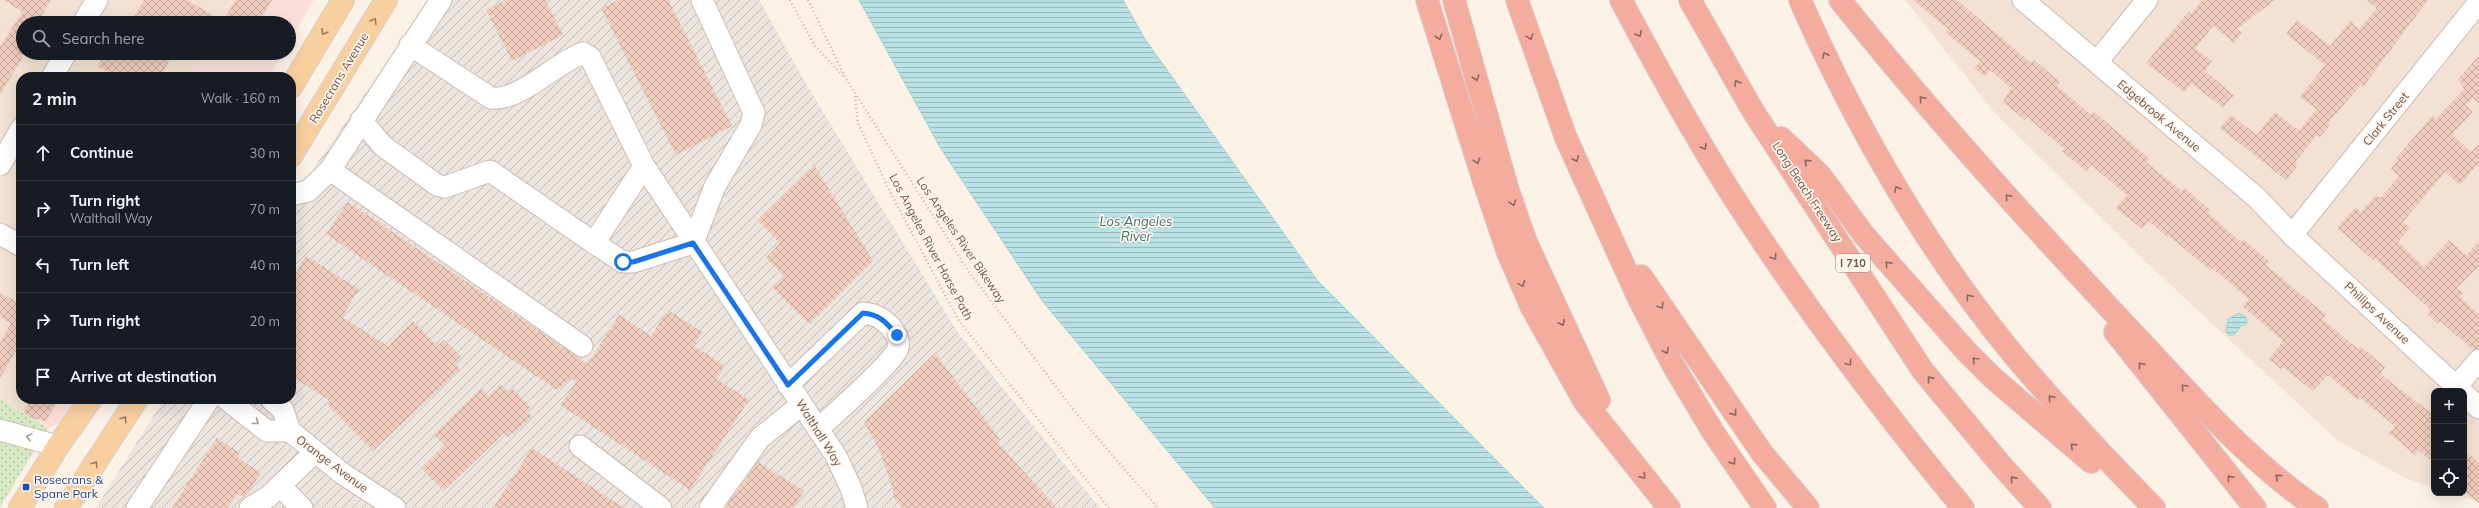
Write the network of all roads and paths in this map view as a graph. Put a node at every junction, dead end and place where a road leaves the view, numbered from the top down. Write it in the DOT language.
graph roads {
  1 [pos="97,0"];
  2 [pos="343,0"];
  3 [pos="386,0"];
  4 [pos="441,0"];
  5 [pos="702,0"];
  6 [pos="790,0"];
  7 [pos="808,0"];
  8 [pos="1428,0"];
  9 [pos="1454,0"];
  10 [pos="1517,0"];
  11 [pos="1620,0"];
  12 [pos="1690,0"];
  13 [pos="1800,0"];
  14 [pos="1840,0"];
  15 [pos="2023,0"];
  16 [pos="2147,0"];
  17 [pos="2479,3"];
  18 [pos="87,16"];
  19 [pos="410,45"];
  20 [pos="62,60"];
  21 [pos="2097,62"];
  22 [pos="55,72"];
  23 [pos="296,79"];
  24 [pos="846,79"];
  25 [pos="855,93"];
  26 [pos="1754,111"];
  27 [pos="361,120"];
  28 [pos="16,138"];
  29 [pos="296,148"];
  30 [pos="0,165"];
  31 [pos="644,166"];
  32 [pos="330,170"];
  33 [pos="296,193"];
  34 [pos="1608,227"];
  35 [pos="2033,227"];
  36 [pos="0,234"];
  37 [pos="2292,235"];
  38 [pos="16,242"];
  39 [pos="594,243"];
  40 [pos="693,243"];
  41 [pos="582,346"];
  42 [pos="2479,360"];
  43 [pos="788,385"];
  44 [pos="2457,388"];
  45 [pos="2462,388"];
  46 [pos="2467,397"];
  47 [pos="87,404"];
  48 [pos="134,404"];
  49 [pos="205,404"];
  50 [pos="232,404"];
  51 [pos="276,404"];
  52 [pos="801,405"];
  53 [pos="2479,408"];
  54 [pos="818,429"];
  55 [pos="0,430"];
  56 [pos="290,432"];
  57 [pos="1620,444"];
  58 [pos="58,446"];
  59 [pos="580,446"];
  60 [pos="315,452"];
  61 [pos="280,486"];
  62 [pos="2312,505"];
  63 [pos="20,508"];
  64 [pos="66,508"];
  65 [pos="137,508"];
  66 [pos="250,508"];
  67 [pos="302,508"];
  68 [pos="395,508"];
  69 [pos="661,508"];
  70 [pos="710,508"];
  71 [pos="857,508"];
  72 [pos="1109,508"];
  73 [pos="1158,508"];
  74 [pos="1669,508"];
  75 [pos="1765,508"];
  76 [pos="1808,508"];
  77 [pos="1963,508"];
  78 [pos="2040,508"];
  79 [pos="2145,508"];
  80 [pos="2154,508"];
  81 [pos="2255,508"];
  1 -- 18 [label="street"];
  2 -- 23 [label="main road, one-way"];
  29 -- 3 [label="main road, Rosecrans Avenue, one-way"];
  4 -- 19 [label="street"];
  5 -- 40 [label="street"];
  6 -- 24 [label="path"];
  7 -- 24 [label="path, Los Angeles River Bikeway"];
  8 -- 57 [label="highway, one-way"];
  9 -- 57 [label="highway, one-way"];
  10 -- 34 [label="highway, one-way"];
  11 -- 77 [label="highway, one-way"];
  26 -- 12 [label="highway, Long Beach Freeway / I 710, one-way"];
  80 -- 13 [label="highway, one-way"];
  35 -- 14 [label="highway, one-way"];
  15 -- 21 [label="street, Edgebrook Avenue"];
  16 -- 21 [label="street"];
  17 -- 37 [label="street, Clark Street"];
  19 -- 27 [label="street"];
  19 -- 31 [label="street, Walthall Way"];
  20 -- 22 [label="street"];
  21 -- 37 [label="street, Edgebrook Avenue"];
  24 -- 25 [label="path, Los Angeles River Bikeway"];
  25 -- 72 [label="path, Los Angeles River Horse Path"];
  25 -- 73 [label="path, Los Angeles River Bikeway"];
  78 -- 26 [label="highway, Long Beach Freeway / I 710, one-way"];
  79 -- 26 [label="highway, one-way"];
  27 -- 32 [label="street"];
  27 -- 39 [label="street"];
  28 -- 30 [label="street"];
  31 -- 39 [label="street"];
  31 -- 40 [label="street, Walthall Way"];
  32 -- 33 [label="street"];
  32 -- 41 [label="street"];
  34 -- 75 [label="highway, one-way"];
  34 -- 76 [label="highway, one-way"];
  62 -- 35 [label="highway, one-way"];
  81 -- 35 [label="highway, one-way"];
  36 -- 38 [label="street"];
  37 -- 44 [label="street, Phillips Avenue"];
  39 -- 40 [label="street"];
  40 -- 43 [label="street, Walthall Way"];
  42 -- 45 [label="street"];
  43 -- 52 [label="street, Walthall Way"];
  43 -- 54 [label="street"];
  46 -- 53 [label="street, Phillips Avenue"];
  47 -- 58 [label="main road"];
  64 -- 48 [label="main road, one-way"];
  49 -- 65 [label="street"];
  50 -- 56 [label="street, Orange Avenue, one-way"];
  51 -- 56 [label="street, Orange Avenue"];
  52 -- 54 [label="street, Walthall Way"];
  52 -- 70 [label="street"];
  54 -- 71 [label="street, Walthall Way"];
  58 -- 55 [label="street, one-way"];
  56 -- 60 [label="street, Orange Avenue"];
  57 -- 74 [label="highway, one-way"];
  58 -- 63 [label="main road"];
  59 -- 69 [label="street"];
  60 -- 61 [label="street"];
  60 -- 68 [label="street, Orange Avenue"];
  61 -- 66 [label="street"];
  61 -- 67 [label="street"];
}
